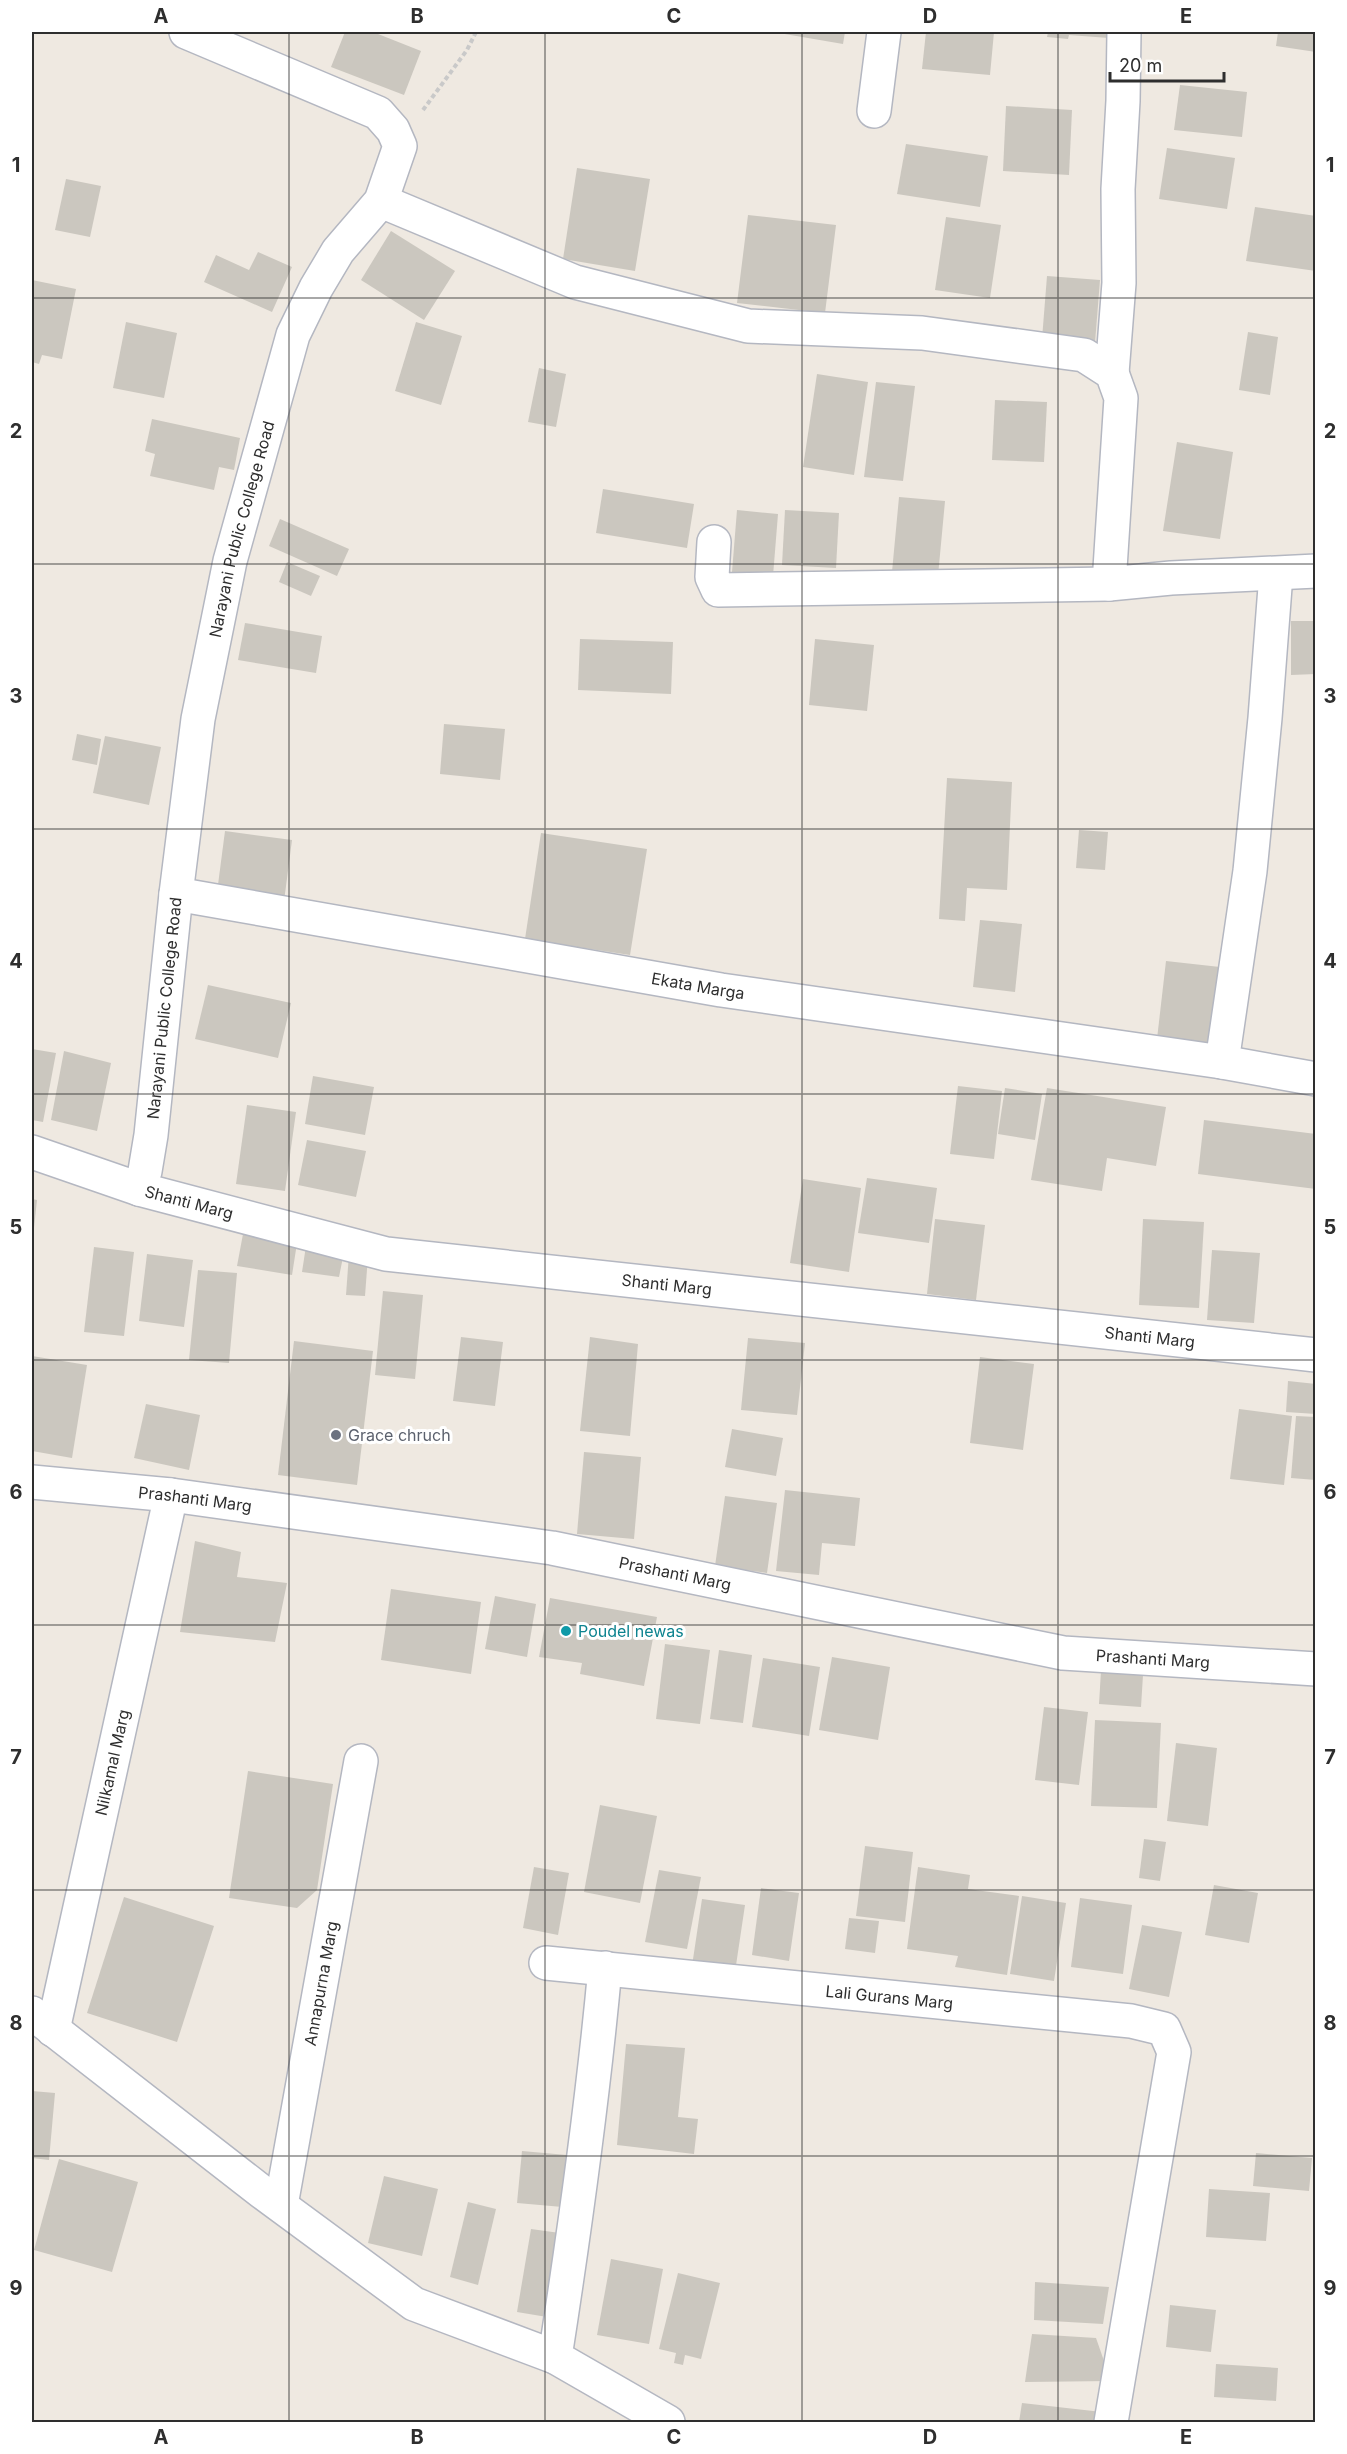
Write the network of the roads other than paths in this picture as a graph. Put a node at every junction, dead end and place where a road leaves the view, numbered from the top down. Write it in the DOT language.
graph roads {
  1 [pos="186,32"];
  2 [pos="884,32"];
  3 [pos="1124,32"];
  4 [pos="234,41"];
  5 [pos="874,111"];
  6 [pos="381,201"];
  7 [pos="1112,373"];
  8 [pos="714,542"];
  9 [pos="1316,571"];
  10 [pos="1276,574"];
  11 [pos="1109,584"];
  12 [pos="176,894"];
  13 [pos="1222,1062"];
  14 [pos="1316,1079"];
  15 [pos="32,1152"];
  16 [pos="140,1189"];
  17 [pos="1316,1355"];
  18 [pos="32,1482"];
  19 [pos="171,1495"];
  20 [pos="1316,1669"];
  21 [pos="361,1761"];
  22 [pos="546,1963"];
  23 [pos="605,1968"];
  24 [pos="42,2021"];
  25 [pos="281,2205"];
  26 [pos="555,2357"];
  27 [pos="668,2422"];
  28 [pos="1111,2422"];
  1 -- 4 [label="street"];
  2 -- 5 [label="street"];
  3 -- 7 [label="street"];
  4 -- 6 [label="street, Narayani Public College Road"];
  6 -- 7 [label="street"];
  6 -- 12 [label="street, Narayani Public College Road"];
  7 -- 11 [label="street"];
  8 -- 11 [label="street"];
  9 -- 10 [label="street"];
  10 -- 11 [label="street"];
  10 -- 13 [label="street"];
  12 -- 13 [label="street, Ekata Marga"];
  12 -- 16 [label="street, Narayani Public College Road"];
  13 -- 14 [label="street, Ekata Marga"];
  15 -- 16 [label="street, Shanti Marg"];
  16 -- 17 [label="street, Shanti Marg"];
  18 -- 19 [label="street, Prashanti Marg"];
  19 -- 20 [label="street, Prashanti Marg"];
  19 -- 24 [label="street, Nilkamal Marg"];
  21 -- 25 [label="street, Annapurna Marg"];
  22 -- 23 [label="street"];
  23 -- 26 [label="street"];
  23 -- 28 [label="street, Lali Gurans Marg"];
  24 -- 25 [label="street"];
  25 -- 26 [label="street"];
  26 -- 27 [label="street"];
}
